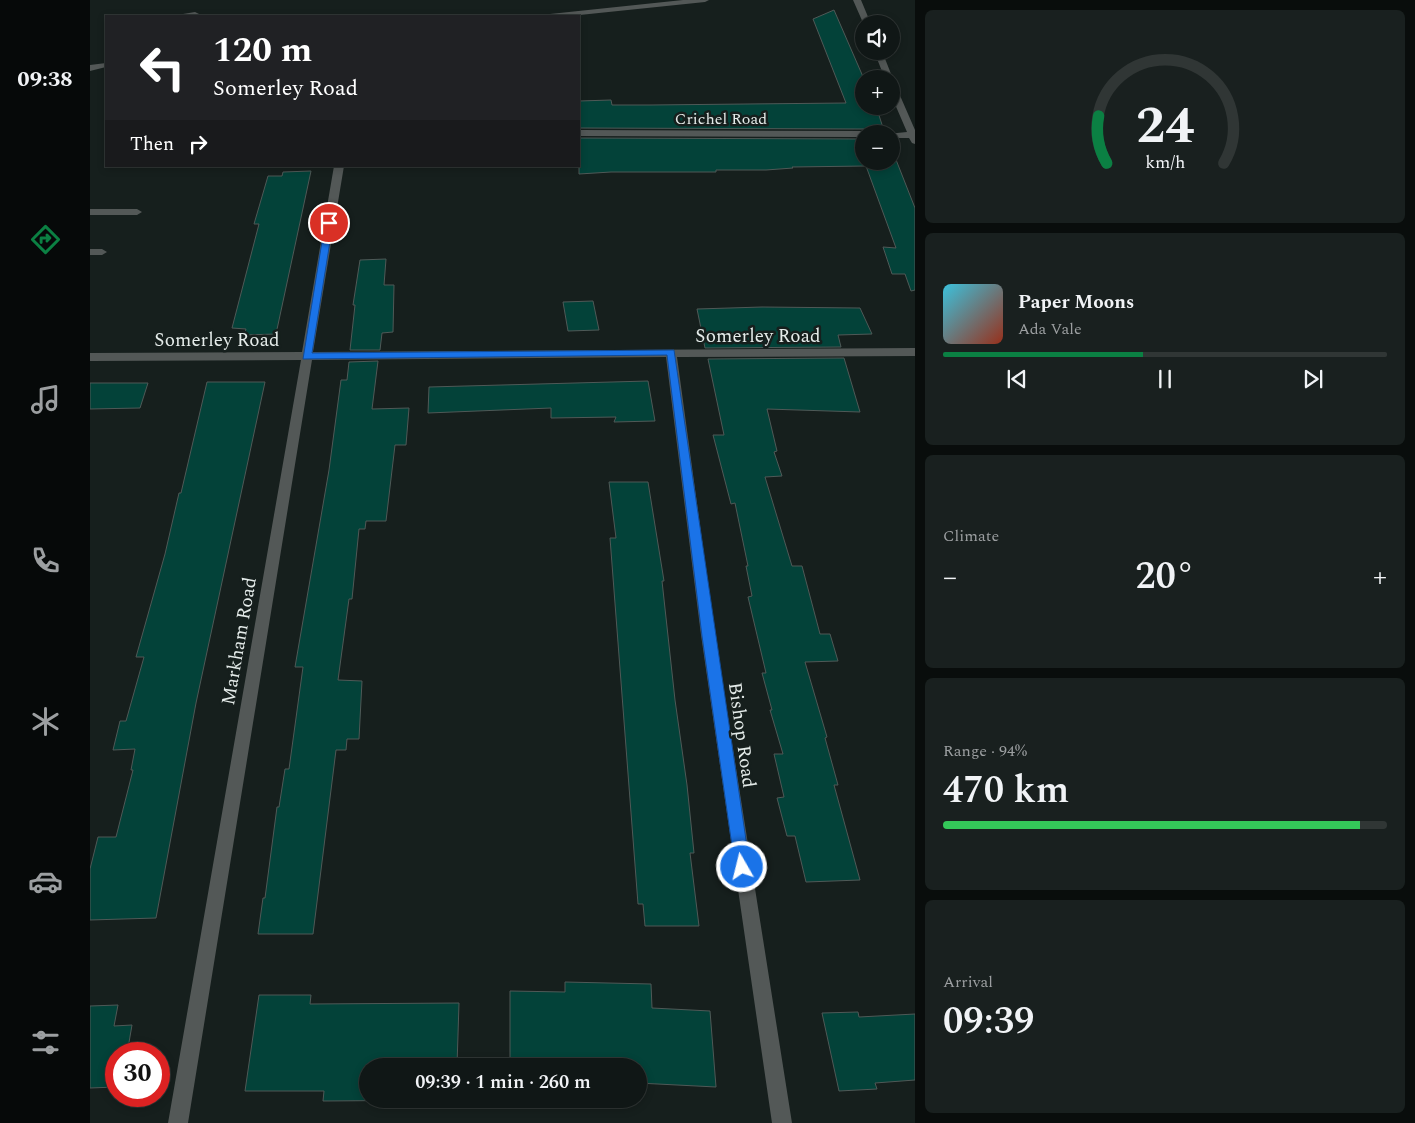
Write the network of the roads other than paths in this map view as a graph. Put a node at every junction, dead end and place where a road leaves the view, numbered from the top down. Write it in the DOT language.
graph roads {
  1 [pos="705,0"];
  2 [pos="857,0"];
  3 [pos="194,14"];
  4 [pos="184,15"];
  5 [pos="560,15"];
  6 [pos="863,15"];
  7 [pos="105,65"];
  8 [pos="90,68"];
  9 [pos="900,105"];
  10 [pos="580,133"];
  11 [pos="855,134"];
  12 [pos="900,136"];
  13 [pos="914,138"];
  14 [pos="339,167"];
  15 [pos="90,212"];
  16 [pos="137,212"];
  17 [pos="90,252"];
  18 [pos="102,252"];
  19 [pos="671,352"];
  20 [pos="915,352"];
  21 [pos="306,356"];
  22 [pos="90,358"];
  23 [pos="178,1123"];
  24 [pos="782,1123"];
  1 -- 5 [label="street"];
  2 -- 6 [label="street"];
  3 -- 4 [label="street"];
  7 -- 8 [label="street"];
  9 -- 13 [label="street"];
  10 -- 11 [label="street, Crichel Road"];
  12 -- 13 [label="street"];
  14 -- 21 [label="street, Markham Road"];
  15 -- 16 [label="street"];
  17 -- 18 [label="street"];
  19 -- 20 [label="street, Somerley Road"];
  19 -- 21 [label="street, Somerley Road"];
  19 -- 24 [label="street, Bishop Road"];
  21 -- 22 [label="street, Somerley Road"];
  21 -- 23 [label="street, Markham Road"];
}
